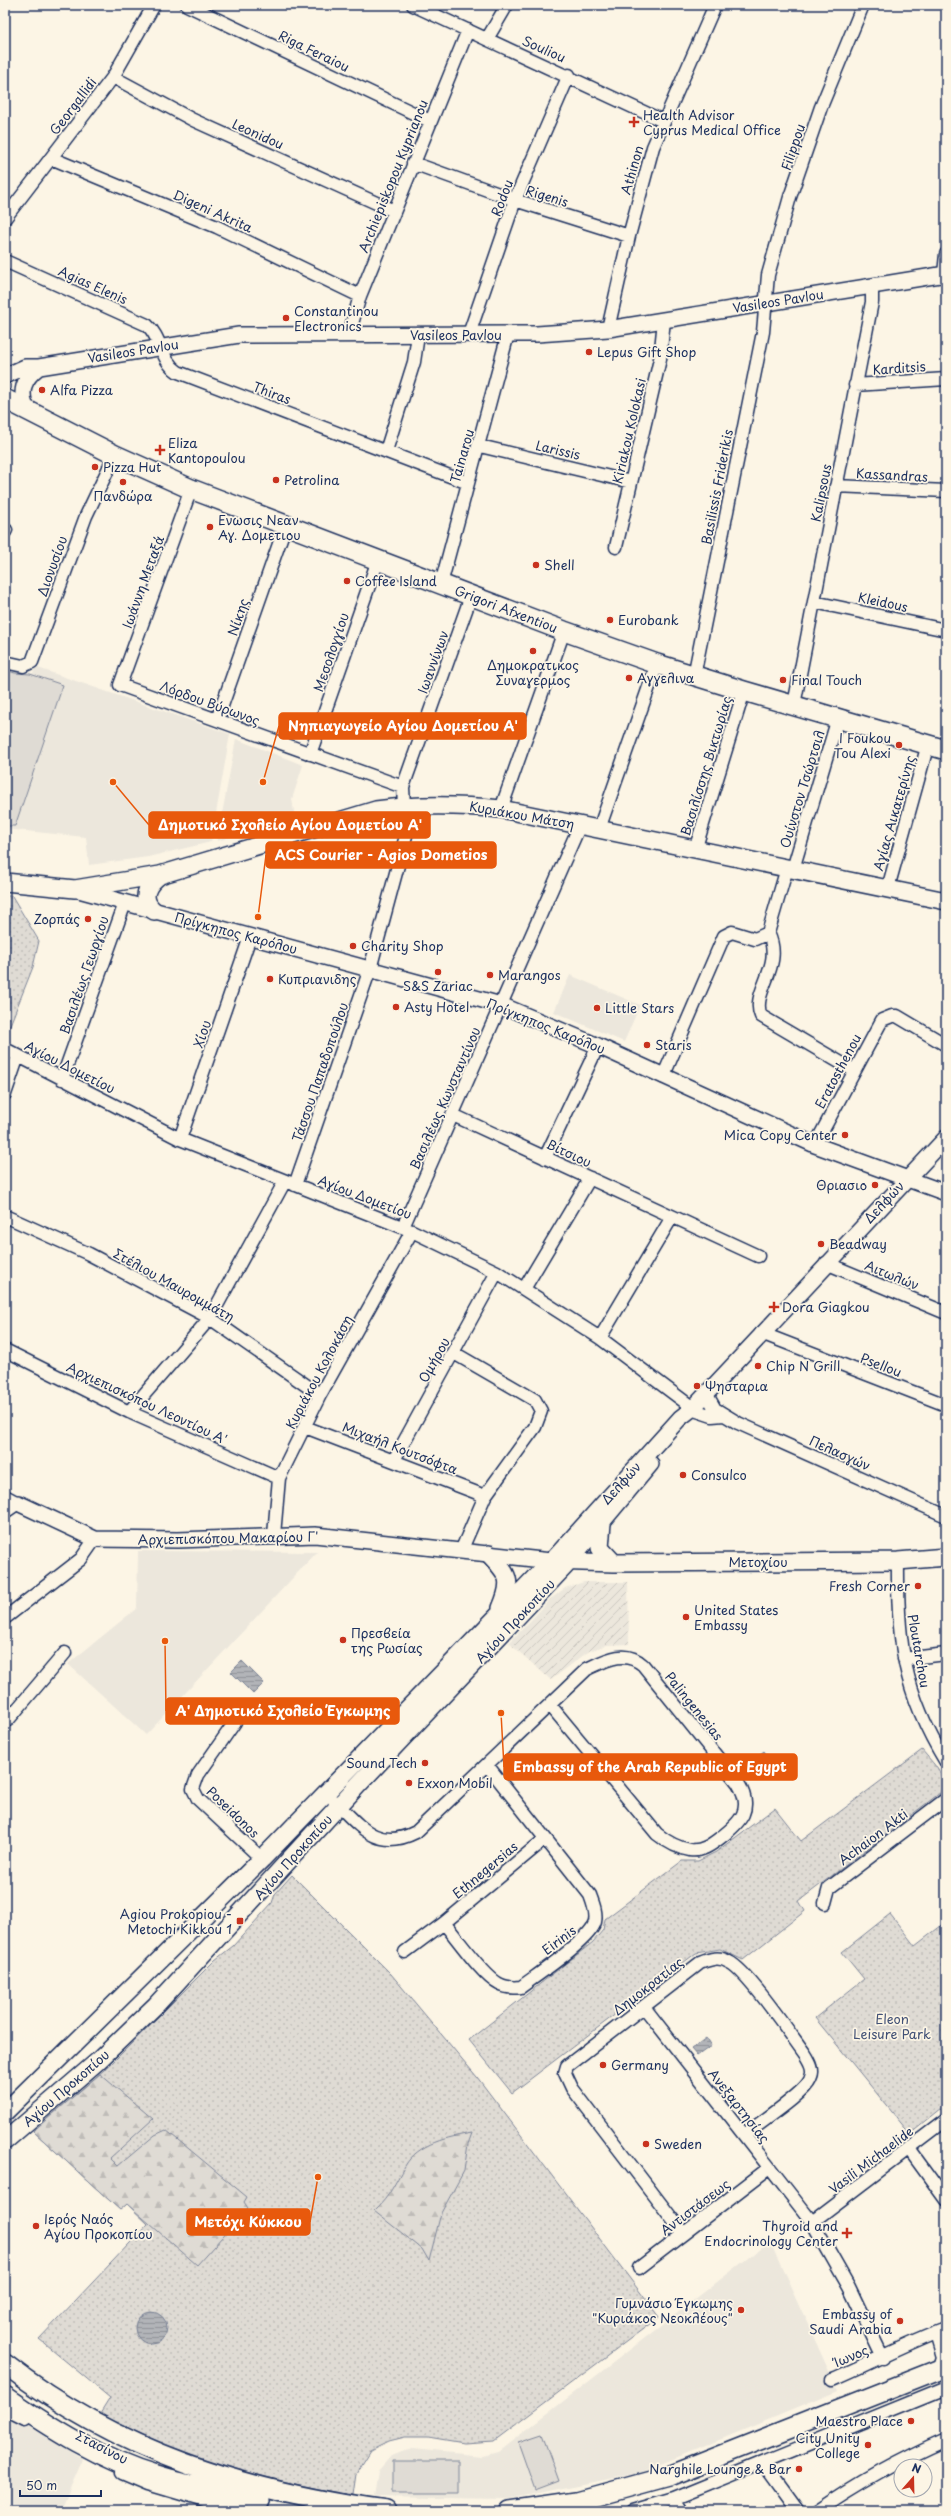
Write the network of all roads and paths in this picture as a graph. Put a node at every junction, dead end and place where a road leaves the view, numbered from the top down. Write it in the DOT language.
graph roads {
  1 [pos="154,5"];
  2 [pos="187,5"];
  3 [pos="414,5"];
  4 [pos="506,5"];
  5 [pos="863,5"];
  6 [pos="714,6"];
  7 [pos="468,30"];
  8 [pos="487,38"];
  9 [pos="569,75"];
  10 [pos="113,77"];
  11 [pos="430,121"];
  12 [pos="663,121"];
  13 [pos="51,158"];
  14 [pos="413,163"];
  15 [pos="515,200"];
  16 [pos="394,211"];
  17 [pos="5,218"];
  18 [pos="629,236"];
  19 [pos="946,254"];
  20 [pos="5,260"];
  21 [pos="945,274"];
  22 [pos="872,286"];
  23 [pos="360,296"];
  24 [pos="765,303"];
  25 [pos="664,320"];
  26 [pos="608,329"];
  27 [pos="349,334"];
  28 [pos="469,334"];
  29 [pos="508,334"];
  30 [pos="418,335"];
  31 [pos="160,346"];
  32 [pos="39,367"];
  33 [pos="5,376"];
  34 [pos="946,379"];
  35 [pos="855,385"];
  36 [pos="5,399"];
  37 [pos="27,411"];
  38 [pos="480,446"];
  39 [pos="386,451"];
  40 [pos="115,455"];
  41 [pos="631,482"];
  42 [pos="468,483"];
  43 [pos="836,486"];
  44 [pos="191,489"];
  45 [pos="946,491"];
  46 [pos="286,524"];
  47 [pos="616,547"];
  48 [pos="378,560"];
  49 [pos="441,584"];
  50 [pos="471,596"];
  51 [pos="814,602"];
  52 [pos="946,630"];
  53 [pos="564,631"];
  54 [pos="5,662"];
  55 [pos="657,664"];
  56 [pos="694,676"];
  57 [pos="120,685"];
  58 [pos="744,691"];
  59 [pos="794,705"];
  60 [pos="838,718"];
  61 [pos="216,720"];
  62 [pos="928,744"];
  63 [pos="946,750"];
  64 [pos="310,754"];
  65 [pos="403,787"];
  66 [pos="409,806"];
  67 [pos="501,809"];
  68 [pos="580,825"];
  69 [pos="599,829"];
  70 [pos="695,850"];
  71 [pos="790,868"];
  72 [pos="160,875"];
  73 [pos="5,882"];
  74 [pos="888,888"];
  75 [pos="75,889"];
  76 [pos="946,901"];
  77 [pos="125,903"];
  78 [pos="154,911"];
  79 [pos="768,933"];
  80 [pos="250,937"];
  81 [pos="370,969"];
  82 [pos="501,1005"];
  83 [pos="946,1045"];
  84 [pos="598,1046"];
  85 [pos="5,1049"];
  86 [pos="18,1056"];
  87 [pos="854,1070"];
  88 [pos="663,1077"];
  89 [pos="62,1079"];
  90 [pos="5,1094"];
  91 [pos="453,1115"];
  92 [pos="946,1138"];
  93 [pos="180,1139"];
  94 [pos="815,1145"];
  95 [pos="545,1158"];
  96 [pos="590,1178"];
  97 [pos="906,1179"];
  98 [pos="290,1183"];
  99 [pos="946,1193"];
  100 [pos="5,1216"];
  101 [pos="672,1217"];
  102 [pos="408,1229"];
  103 [pos="758,1256"];
  104 [pos="826,1263"];
  105 [pos="497,1272"];
  106 [pos="524,1289"];
  107 [pos="946,1313"];
  108 [pos="210,1318"];
  109 [pos="761,1333"];
  110 [pos="600,1338"];
  111 [pos="5,1350"];
  112 [pos="454,1352"];
  113 [pos="706,1394"];
  114 [pos="320,1395"];
  115 [pos="946,1405"];
  116 [pos="693,1408"];
  117 [pos="129,1412"];
  118 [pos="724,1415"];
  119 [pos="305,1427"];
  120 [pos="394,1460"];
  121 [pos="279,1478"];
  122 [pos="5,1496"];
  123 [pos="484,1496"];
  124 [pos="18,1503"];
  125 [pos="5,1512"];
  126 [pos="946,1516"];
  127 [pos="602,1523"];
  128 [pos="274,1535"];
  129 [pos="95,1539"];
  130 [pos="461,1550"];
  131 [pos="489,1554"];
  132 [pos="946,1557"];
  133 [pos="551,1561"];
  134 [pos="570,1561"];
  135 [pos="898,1561"];
  136 [pos="614,1563"];
  137 [pos="500,1612"];
  138 [pos="5,1618"];
  139 [pos="65,1653"];
  140 [pos="946,1654"];
  141 [pos="904,1659"];
  142 [pos="550,1705"];
  143 [pos="6,1719"];
  144 [pos="235,1722"];
  145 [pos="946,1762"];
  146 [pos="487,1765"];
  147 [pos="325,1792"];
  148 [pos="946,1799"];
  149 [pos="339,1806"];
  150 [pos="545,1839"];
  151 [pos="262,1859"];
  152 [pos="826,1903"];
  153 [pos="444,1923"];
  154 [pos="405,1952"];
  155 [pos="644,2007"];
  156 [pos="5,2112"];
  157 [pos="946,2120"];
  158 [pos="745,2135"];
  159 [pos="5,2141"];
  160 [pos="909,2149"];
  161 [pos="769,2168"];
  162 [pos="946,2200"];
  163 [pos="812,2222"];
  164 [pos="683,2233"];
  165 [pos="639,2268"];
  166 [pos="941,2331"];
  167 [pos="883,2358"];
  168 [pos="5,2364"];
  169 [pos="944,2370"];
  170 [pos="833,2379"];
  171 [pos="5,2380"];
  172 [pos="946,2388"];
  173 [pos="5,2396"];
  174 [pos="5,2410"];
  175 [pos="946,2439"];
  176 [pos="762,2462"];
  177 [pos="673,2499"];
  178 [pos="238,2503"];
  179 [pos="307,2511"];
  180 [pos="386,2511"];
  181 [pos="509,2511"];
  182 [pos="546,2511"];
  183 [pos="632,2511"];
  184 [pos="681,2511"];
  185 [pos="797,2511"];
  186 [pos="817,2511"];
  1 -- 10 [label="street, Georgallidi"];
  2 -- 11 [label="street, Riga Feraiou"];
  3 -- 7 [label="street, Souliou"];
  4 -- 8 [label="street"];
  5 -- 24 [label="street, Filippou"];
  6 -- 12 [label="street, Athinon"];
  7 -- 8 [label="street, Souliou"];
  7 -- 11 [label="street, Archiepiskopou Kyprianou"];
  8 -- 9 [label="street, Souliou"];
  9 -- 12 [label="street, Souliou"];
  9 -- 15 [label="street, Rodou"];
  10 -- 13 [label="street, Georgallidi"];
  10 -- 16 [label="street, Leonidou"];
  11 -- 14 [label="street, Archiepiskopou Kyprianou"];
  12 -- 18 [label="street, Athinon"];
  13 -- 17 [label="street, Georgallidi"];
  13 -- 23 [label="street, Digeni Akrita"];
  14 -- 15 [label="street, Rigenis"];
  14 -- 16 [label="street, Archiepiskopou Kyprianou"];
  15 -- 18 [label="street, Rigenis"];
  15 -- 28 [label="street, Rodou"];
  16 -- 23 [label="street, Archiepiskopou Kyprianou"];
  18 -- 26 [label="street, Athinon"];
  19 -- 21 [label="street"];
  20 -- 31 [label="street, Agias Elenis"];
  21 -- 22 [label="street, Vasileos Pavlou"];
  22 -- 24 [label="street, Vasileos Pavlou"];
  22 -- 35 [label="street, Kalipsous"];
  23 -- 27 [label="street, Archiepiskopou Kyprianou"];
  24 -- 25 [label="street, Vasileos Pavlou"];
  24 -- 56 [label="street, Basilissis Friderikis"];
  25 -- 26 [label="street, Vasileos Pavlou"];
  25 -- 41 [label="street, Kiriakou Kolokasi"];
  26 -- 29 [label="street, Vasileos Pavlou"];
  27 -- 30 [label="street, Vasileos Pavlou"];
  27 -- 31 [label="street, Vasileos Pavlou"];
  28 -- 29 [label="street, Vasileos Pavlou"];
  28 -- 30 [label="street, Vasileos Pavlou"];
  29 -- 38 [label="street, Tainarou"];
  30 -- 39 [label="street"];
  31 -- 32 [label="street, Vasileos Pavlou"];
  31 -- 39 [label="street, Thiras"];
  32 -- 33 [label="street, Vasileos Pavlou"];
  32 -- 37 [label="street"];
  34 -- 35 [label="street, Karditsis"];
  35 -- 43 [label="street, Kalipsous"];
  36 -- 37 [label="main road, Grigori Afxentiou"];
  37 -- 40 [label="main road, Grigori Afxentiou"];
  38 -- 41 [label="street, Larissis"];
  38 -- 42 [label="street, Tainarou"];
  39 -- 42 [label="street, Thiras"];
  40 -- 44 [label="main road, Grigori Afxentiou"];
  40 -- 54 [label="street, Διονυσίου"];
  41 -- 47 [label="street, Kiriakou Kolokasi"];
  42 -- 49 [label="street, Tainarou"];
  43 -- 45 [label="street, Kassandras"];
  43 -- 51 [label="street, Kalipsous"];
  44 -- 46 [label="main road, Grigori Afxentiou"];
  44 -- 57 [label="street, Ιωάννη Μεταξά"];
  46 -- 48 [label="main road, Grigori Afxentiou"];
  46 -- 61 [label="street, Νίκης"];
  48 -- 49 [label="main road, Grigori Afxentiou"];
  48 -- 64 [label="street, Μεσολογγίου"];
  49 -- 50 [label="main road, Grigori Afxentiou"];
  50 -- 53 [label="main road, Grigori Afxentiou"];
  50 -- 65 [label="street, Ιωαννίνων"];
  51 -- 52 [label="street, Kleidous"];
  51 -- 59 [label="street, Kalipsous"];
  53 -- 55 [label="main road, Grigori Afxentiou"];
  53 -- 67 [label="street"];
  55 -- 56 [label="main road, Grigori Afxentiou"];
  55 -- 69 [label="street"];
  56 -- 58 [label="main road, Grigori Afxentiou"];
  57 -- 61 [label="street, Λόρδου Βύρωνος"];
  58 -- 59 [label="main road, Grigori Afxentiou"];
  58 -- 70 [label="street, Βασιλίσσης Βικτωρίας"];
  59 -- 60 [label="main road, Grigori Afxentiou"];
  60 -- 62 [label="main road, Grigori Afxentiou"];
  60 -- 71 [label="street, Ουίνστον Τσώρτσιλ"];
  61 -- 64 [label="street, Λόρδου Βύρωνος"];
  62 -- 63 [label="main road, Grigori Afxentiou"];
  62 -- 74 [label="street, Αγίας Αικατερίνης"];
  64 -- 65 [label="street, Λόρδου Βύρωνος"];
  65 -- 66 [label="street, Ιωαννίνων"];
  66 -- 67 [label="main road, Κυριάκου Μάτση"];
  66 -- 72 [label="main road, Κυριάκου Μάτση"];
  66 -- 81 [label="street, Τάσσου Παπαδοπούλου"];
  67 -- 68 [label="main road, Κυριάκου Μάτση"];
  68 -- 69 [label="main road, Κυριάκου Μάτση"];
  68 -- 82 [label="street, Βασιλέως Κωνσταντίνου"];
  69 -- 70 [label="main road, Κυριάκου Μάτση"];
  70 -- 71 [label="main road, Κυριάκου Μάτση"];
  71 -- 74 [label="main road, Κυριάκου Μάτση"];
  71 -- 79 [label="street, Ουίνστον Τσώρτσιλ"];
  72 -- 75 [label="main road, Κυριάκου Μάτση"];
  72 -- 78 [label="main road"];
  73 -- 75 [label="main road, Κυριάκου Μάτση"];
  74 -- 76 [label="main road, Κυριάκου Μάτση"];
  75 -- 77 [label="street, Κυριάκου Μάτση"];
  77 -- 78 [label="street, Πρίγκηπος Καρόλου"];
  77 -- 89 [label="street, Βασιλέως Γεωργίου"];
  78 -- 80 [label="street, Πρίγκηπος Καρόλου"];
  79 -- 87 [label="street"];
  79 -- 88 [label="street"];
  80 -- 81 [label="street, Πρίγκηπος Καρόλου"];
  80 -- 93 [label="street, Χίου"];
  81 -- 82 [label="street, Πρίγκηπος Καρόλου"];
  81 -- 98 [label="street, Τάσσου Παπαδοπούλου"];
  82 -- 84 [label="street, Πρίγκηπος Καρόλου"];
  82 -- 91 [label="street, Βασιλέως Κωνσταντίνου"];
  83 -- 87 [label="street, Eratosthenou"];
  84 -- 88 [label="street, Πρίγκηπος Καρόλου"];
  84 -- 95 [label="street"];
  85 -- 86 [label="street, Αγίου Δομετίου"];
  86 -- 89 [label="street, Αγίου Δομετίου"];
  86 -- 90 [label="street"];
  87 -- 94 [label="street, Eratosthenou"];
  88 -- 94 [label="street, Πρίγκηπος Καρόλου"];
  89 -- 93 [label="street, Αγίου Δομετίου"];
  91 -- 95 [label="street, Βίτσιου"];
  91 -- 102 [label="street, Βασιλέως Κωνσταντίνου"];
  92 -- 97 [label="street, Δελφών"];
  93 -- 98 [label="street, Αγίου Δομετίου"];
  94 -- 97 [label="street, Πρίγκηπος Καρόλου"];
  95 -- 96 [label="street, Βίτσιου"];
  96 -- 101 [label="street, Βίτσιου"];
  96 -- 106 [label="street"];
  97 -- 99 [label="street, Πρίγκηπος Καρόλου"];
  97 -- 104 [label="street, Δελφών"];
  98 -- 102 [label="street, Αγίου Δομετίου"];
  98 -- 108 [label="street, Τάσσου Παπαδοπούλου"];
  100 -- 108 [label="street, Στέλιου Μαυρομμάτη"];
  101 -- 103 [label="street, Βίτσιου"];
  101 -- 110 [label="street"];
  102 -- 105 [label="street, Αγίου Δομετίου"];
  102 -- 114 [label="street, Κυριάκου Κολοκάση"];
  104 -- 107 [label="street, Αιτωλών"];
  104 -- 109 [label="street, Δελφών"];
  105 -- 106 [label="street, Αγίου Δομετίου"];
  105 -- 112 [label="street, Ομήρου"];
  106 -- 110 [label="street, Αγίου Δομετίου"];
  108 -- 114 [label="street, Στέλιου Μαυρομμάτη"];
  108 -- 117 [label="street, Τάσσου Παπαδοπούλου"];
  109 -- 113 [label="street, Δελφών"];
  109 -- 115 [label="street, Psellou"];
  110 -- 116 [label="street, Αγίου Δομετίου"];
  111 -- 117 [label="street, Αρχιεπισκόπου Λεοντίου Α'"];
  112 -- 120 [label="street, Ομήρου"];
  112 -- 123 [label="street"];
  113 -- 116 [label="street, Δελφών"];
  113 -- 118 [label="street, Πελασγών"];
  114 -- 119 [label="street, Κυριάκου Κολοκάση"];
  116 -- 118 [label="street, Πελασγών"];
  116 -- 127 [label="street, Δελφών"];
  116 -- 133 [label="street, Δελφών"];
  117 -- 121 [label="street, Αρχιεπισκόπου Λεοντίου Α'"];
  118 -- 126 [label="street, Πελασγών"];
  119 -- 120 [label="street, Μιχαήλ Κουτσόφτα"];
  119 -- 121 [label="street, Κυριάκου Κολοκάση"];
  120 -- 123 [label="street, Μιχαήλ Κουτσόφτα"];
  121 -- 128 [label="street, Κυριάκου Κολοκάση"];
  122 -- 124 [label="street"];
  123 -- 130 [label="street"];
  124 -- 125 [label="street"];
  124 -- 129 [label="street, Αρχιεπισκόπου Μακαρίου Γ'"];
  127 -- 134 [label="street, Δελφών"];
  127 -- 136 [label="main road"];
  128 -- 129 [label="street, Αρχιεπισκόπου Μακαρίου Γ'"];
  128 -- 130 [label="street, Αρχιεπισκόπου Μακαρίου Γ'"];
  129 -- 138 [label="street"];
  130 -- 131 [label="street, Αρχιεπισκόπου Μακαρίου Γ'"];
  131 -- 133 [label="street"];
  131 -- 137 [label="main road"];
  132 -- 135 [label="main road, Μετοχίου"];
  133 -- 134 [label="main road, Μετοχίου"];
  133 -- 137 [label="main road, Αγίου Προκοπίου"];
  134 -- 136 [label="main road, Μετοχίου"];
  134 -- 149 [label="main road, Αγίου Προκοπίου"];
  135 -- 136 [label="main road, Μετοχίου"];
  135 -- 141 [label="street, Ploutarchou"];
  137 -- 147 [label="main road, Αγίου Προκοπίου"];
  139 -- 143 [label="street"];
  140 -- 141 [label="street"];
  141 -- 145 [label="street, Ploutarchou"];
  142 -- 142 [label="street, Palingenesias"];
  142 -- 146 [label="street, Palingenesias"];
  144 -- 151 [label="street, Poseidonos"];
  146 -- 149 [label="street, Palingenesias"];
  146 -- 150 [label="street, Eirinis"];
  147 -- 149 [label="street, Palingenesias"];
  147 -- 151 [label="main road, Αγίου Προκοπίου"];
  148 -- 152 [label="street, Achaion Akti"];
  149 -- 159 [label="main road, Αγίου Προκοπίου"];
  150 -- 153 [label="street, Ethnegersias"];
  150 -- 153 [label="street, Eirinis"];
  151 -- 156 [label="main road, Αγίου Προκοπίου"];
  153 -- 154 [label="street, Ethnegersias"];
  155 -- 158 [label="street, Ανεξαρτησίας"];
  155 -- 158 [label="street, Δημοκρατίας"];
  155 -- 164 [label="street, Δημοκρατίας"];
  157 -- 160 [label="street, Vasili Michaelide"];
  158 -- 161 [label="street, Ανεξαρτησίας"];
  160 -- 162 [label="street"];
  160 -- 163 [label="street, Vasili Michaelide"];
  161 -- 163 [label="street, Ανεξαρτησίας"];
  161 -- 164 [label="street, Αντιστάσεως"];
  163 -- 167 [label="street, Ανεξαρτησίας"];
  164 -- 165 [label="street, Αντιστάσεως"];
  166 -- 167 [label="street, Ίωνος"];
  166 -- 169 [label="street"];
  167 -- 170 [label="street, Ίωνος"];
  168 -- 180 [label="main road"];
  169 -- 181 [label="main road"];
  169 -- 182 [label="main road"];
  171 -- 178 [label="main road"];
  172 -- 176 [label="street"];
  173 -- 178 [label="main road"];
  174 -- 178 [label="street, Στασίνου"];
  175 -- 186 [label="street"];
  176 -- 177 [label="street"];
  176 -- 185 [label="street"];
  177 -- 183 [label="street"];
  177 -- 184 [label="street"];
  178 -- 179 [label="main road"];
}
